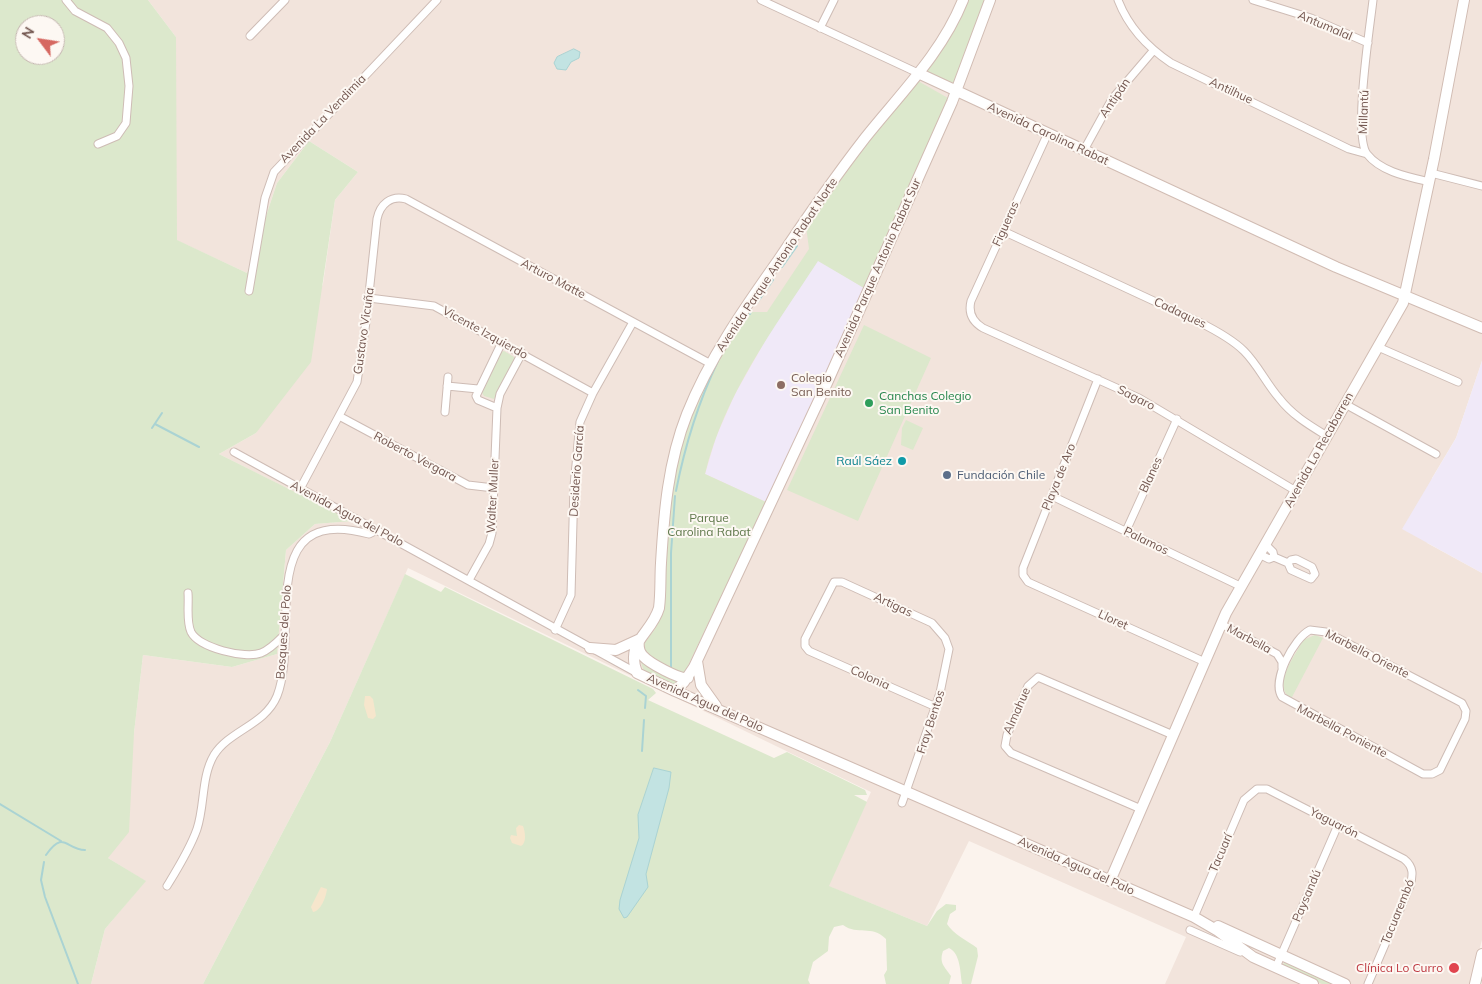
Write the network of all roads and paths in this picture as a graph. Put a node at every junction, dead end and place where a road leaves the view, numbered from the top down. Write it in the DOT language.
graph roads {
  1 [pos="66,0"];
  2 [pos="285,0"];
  3 [pos="437,0"];
  4 [pos="761,0"];
  5 [pos="834,0"];
  6 [pos="963,0"];
  7 [pos="990,0"];
  8 [pos="1118,0"];
  9 [pos="1253,0"];
  10 [pos="1373,0"];
  11 [pos="1464,0"];
  12 [pos="820,28"];
  13 [pos="250,36"];
  14 [pos="1368,43"];
  15 [pos="1153,51"];
  16 [pos="918,73"];
  17 [pos="957,91"];
  18 [pos="1048,133"];
  19 [pos="98,144"];
  20 [pos="1084,150"];
  21 [pos="1367,154"];
  22 [pos="1430,178"];
  23 [pos="1482,186"];
  24 [pos="394,198"];
  25 [pos="1003,230"];
  26 [pos="249,291"];
  27 [pos="369,298"];
  28 [pos="1404,300"];
  29 [pos="972,316"];
  30 [pos="633,322"];
  31 [pos="1480,327"];
  32 [pos="502,342"];
  33 [pos="1378,347"];
  34 [pos="522,353"];
  35 [pos="711,364"];
  36 [pos="448,377"];
  37 [pos="1098,379"];
  38 [pos="1458,382"];
  39 [pos="447,386"];
  40 [pos="478,389"];
  41 [pos="593,393"];
  42 [pos="1345,404"];
  43 [pos="497,408"];
  44 [pos="446,412"];
  45 [pos="339,416"];
  46 [pos="1177,419"];
  47 [pos="1327,436"];
  48 [pos="234,452"];
  49 [pos="1436,454"];
  50 [pos="300,488"];
  51 [pos="494,488"];
  52 [pos="1296,491"];
  53 [pos="1052,496"];
  54 [pos="377,530"];
  55 [pos="1126,531"];
  56 [pos="1265,544"];
  57 [pos="1259,554"];
  58 [pos="1274,557"];
  59 [pos="1288,563"];
  60 [pos="1023,575"];
  61 [pos="469,580"];
  62 [pos="1240,586"];
  63 [pos="188,593"];
  64 [pos="1221,624"];
  65 [pos="555,630"];
  66 [pos="285,634"];
  67 [pos="945,638"];
  68 [pos="640,640"];
  69 [pos="1296,645"];
  70 [pos="805,646"];
  71 [pos="590,648"];
  72 [pos="1276,654"];
  73 [pos="1288,659"];
  74 [pos="698,660"];
  75 [pos="1205,662"];
  76 [pos="1282,671"];
  77 [pos="637,673"];
  78 [pos="688,678"];
  79 [pos="675,691"];
  80 [pos="936,707"];
  81 [pos="720,711"];
  82 [pos="1173,735"];
  83 [pos="1440,770"];
  84 [pos="1253,791"];
  85 [pos="906,792"];
  86 [pos="902,803"];
  87 [pos="1141,809"];
  88 [pos="1338,825"];
  89 [pos="1412,868"];
  90 [pos="1110,880"];
  91 [pos="167,886"];
  92 [pos="1194,917"];
  93 [pos="1190,930"];
  94 [pos="1482,954"];
  95 [pos="1281,956"];
  96 [pos="1253,957"];
  97 [pos="1276,967"];
  98 [pos="1313,984"];
  99 [pos="1346,984"];
  100 [pos="1368,984"];
  101 [pos="1476,984"];
  1 -- 19 [label="street"];
  2 -- 13 [label="street"];
  3 -- 26 [label="street, Avenida La Vendimia"];
  4 -- 12 [label="street, Avenida Carolina Rabat"];
  5 -- 12 [label="street"];
  6 -- 16 [label="street, Avenida Parque Antonio Rabat Norte"];
  7 -- 17 [label="street, Avenida Parque Antonio Rabat Sur"];
  8 -- 15 [label="street, Antilhue"];
  9 -- 14 [label="street, Antumalal"];
  10 -- 14 [label="street, Millantú"];
  11 -- 22 [label="street, Avenida Lo Recabarren"];
  12 -- 16 [label="street, Avenida Carolina Rabat"];
  14 -- 21 [label="street, Millantú"];
  15 -- 20 [label="street, Antipán"];
  15 -- 21 [label="street, Antilhue"];
  16 -- 17 [label="street, Avenida Carolina Rabat"];
  16 -- 35 [label="street, Avenida Parque Antonio Rabat Norte"];
  17 -- 18 [label="street, Avenida Carolina Rabat"];
  17 -- 74 [label="street, Avenida Parque Antonio Rabat Sur"];
  18 -- 20 [label="street, Avenida Carolina Rabat"];
  18 -- 25 [label="street, Figueras"];
  20 -- 28 [label="street, Avenida Carolina Rabat"];
  21 -- 22 [label="street"];
  22 -- 23 [label="street"];
  22 -- 28 [label="street, Avenida Lo Recabarren"];
  24 -- 27 [label="street, Gustavo Vicuña"];
  24 -- 30 [label="street, Arturo Matte"];
  25 -- 29 [label="street, Figueras"];
  25 -- 47 [label="street, Cadaques"];
  27 -- 32 [label="street, Vicente Izquierdo"];
  27 -- 45 [label="street, Gustavo Vicuña"];
  28 -- 31 [label="street, Avenida Carolina Rabat"];
  28 -- 33 [label="street, Avenida Lo Recabarren"];
  29 -- 37 [label="street, Sagaro"];
  30 -- 35 [label="street, Arturo Matte"];
  30 -- 41 [label="street, Desiderio García"];
  32 -- 34 [label="street, Vicente Izquierdo"];
  32 -- 40 [label="street"];
  33 -- 38 [label="street"];
  33 -- 42 [label="street, Avenida Lo Recabarren"];
  34 -- 41 [label="street, Vicente Izquierdo"];
  34 -- 43 [label="street, Walter Muller"];
  35 -- 68 [label="street, Avenida Parque Antonio Rabat Norte"];
  36 -- 39 [label="street"];
  37 -- 46 [label="street, Sagaro"];
  37 -- 53 [label="street, Playa de Aro"];
  39 -- 40 [label="street"];
  39 -- 44 [label="street"];
  40 -- 43 [label="street"];
  41 -- 65 [label="street, Desiderio García"];
  42 -- 47 [label="street, Avenida Lo Recabarren"];
  42 -- 49 [label="street"];
  43 -- 51 [label="street, Walter Muller"];
  45 -- 50 [label="street, Gustavo Vicuña"];
  45 -- 51 [label="street, Roberto Vergara"];
  46 -- 52 [label="street, Sagaro"];
  46 -- 55 [label="street, Blanes"];
  47 -- 52 [label="street, Avenida Lo Recabarren"];
  48 -- 50 [label="street, Avenida Agua del Palo"];
  50 -- 54 [label="street, Avenida Agua del Palo"];
  51 -- 61 [label="street, Walter Muller"];
  52 -- 56 [label="street, Avenida Lo Recabarren"];
  53 -- 55 [label="street, Palamos"];
  53 -- 60 [label="street, Playa de Aro"];
  54 -- 61 [label="street, Avenida Agua del Palo"];
  54 -- 66 [label="street, Bosques del Polo"];
  55 -- 62 [label="street, Palamos"];
  56 -- 57 [label="street, Avenida Lo Recabarren"];
  56 -- 58 [label="street"];
  57 -- 58 [label="street"];
  57 -- 62 [label="street, Avenida Lo Recabarren"];
  58 -- 59 [label="street"];
  60 -- 75 [label="street, Lloret"];
  61 -- 65 [label="street, Avenida Agua del Palo"];
  62 -- 64 [label="street, Avenida Lo Recabarren"];
  63 -- 66 [label="street"];
  64 -- 72 [label="street, Marbella"];
  64 -- 75 [label="street, Avenida Lo Recabarren"];
  65 -- 71 [label="street, Avenida Agua del Palo"];
  66 -- 91 [label="street, Bosques del Polo"];
  67 -- 70 [label="street, Artigas"];
  67 -- 80 [label="street, Fray Bentos"];
  68 -- 71 [label="street"];
  68 -- 77 [label="street"];
  68 -- 78 [label="street"];
  69 -- 72 [label="street, Marbella"];
  69 -- 73 [label="street, Marbella Oriente"];
  69 -- 83 [label="street, Marbella Oriente"];
  70 -- 80 [label="street, Colonia"];
  71 -- 77 [label="street, Avenida Agua del Palo"];
  72 -- 76 [label="street, Marbella"];
  73 -- 76 [label="street, Marbella Poniente"];
  74 -- 78 [label="street, Avenida Parque Antonio Rabat Sur"];
  74 -- 81 [label="street"];
  75 -- 82 [label="street, Avenida Lo Recabarren"];
  76 -- 83 [label="street, Marbella Poniente"];
  77 -- 79 [label="street, Avenida Agua del Palo"];
  78 -- 79 [label="street, Avenida Parque Antonio Rabat Sur"];
  79 -- 81 [label="street, Avenida Agua del Palo"];
  80 -- 85 [label="street, Fray Bentos"];
  81 -- 85 [label="street, Avenida Agua del Palo"];
  82 -- 87 [label="street, Avenida Lo Recabarren"];
  82 -- 87 [label="street, Almahue"];
  84 -- 88 [label="street, Yaguarón"];
  84 -- 92 [label="street, Tacuarí"];
  85 -- 86 [label="street, Fray Bentos"];
  85 -- 90 [label="street, Avenida Agua del Palo"];
  87 -- 90 [label="street, Avenida Lo Recabarren"];
  88 -- 89 [label="street, Yaguarón"];
  88 -- 95 [label="street, Paysandú"];
  89 -- 100 [label="street, Tacuarembó"];
  90 -- 92 [label="street, Avenida Agua del Palo"];
  92 -- 95 [label="street, Avenida Agua del Palo"];
  92 -- 96 [label="street, Avenida Agua del Palo"];
  93 -- 96 [label="street, Avenida Agua del Palo"];
  94 -- 101 [label="street"];
  95 -- 97 [label="street, Paysandú"];
  95 -- 99 [label="street, Avenida Agua del Palo"];
  96 -- 97 [label="street, Avenida Agua del Palo"];
  97 -- 98 [label="street, Avenida Agua del Palo"];
}
